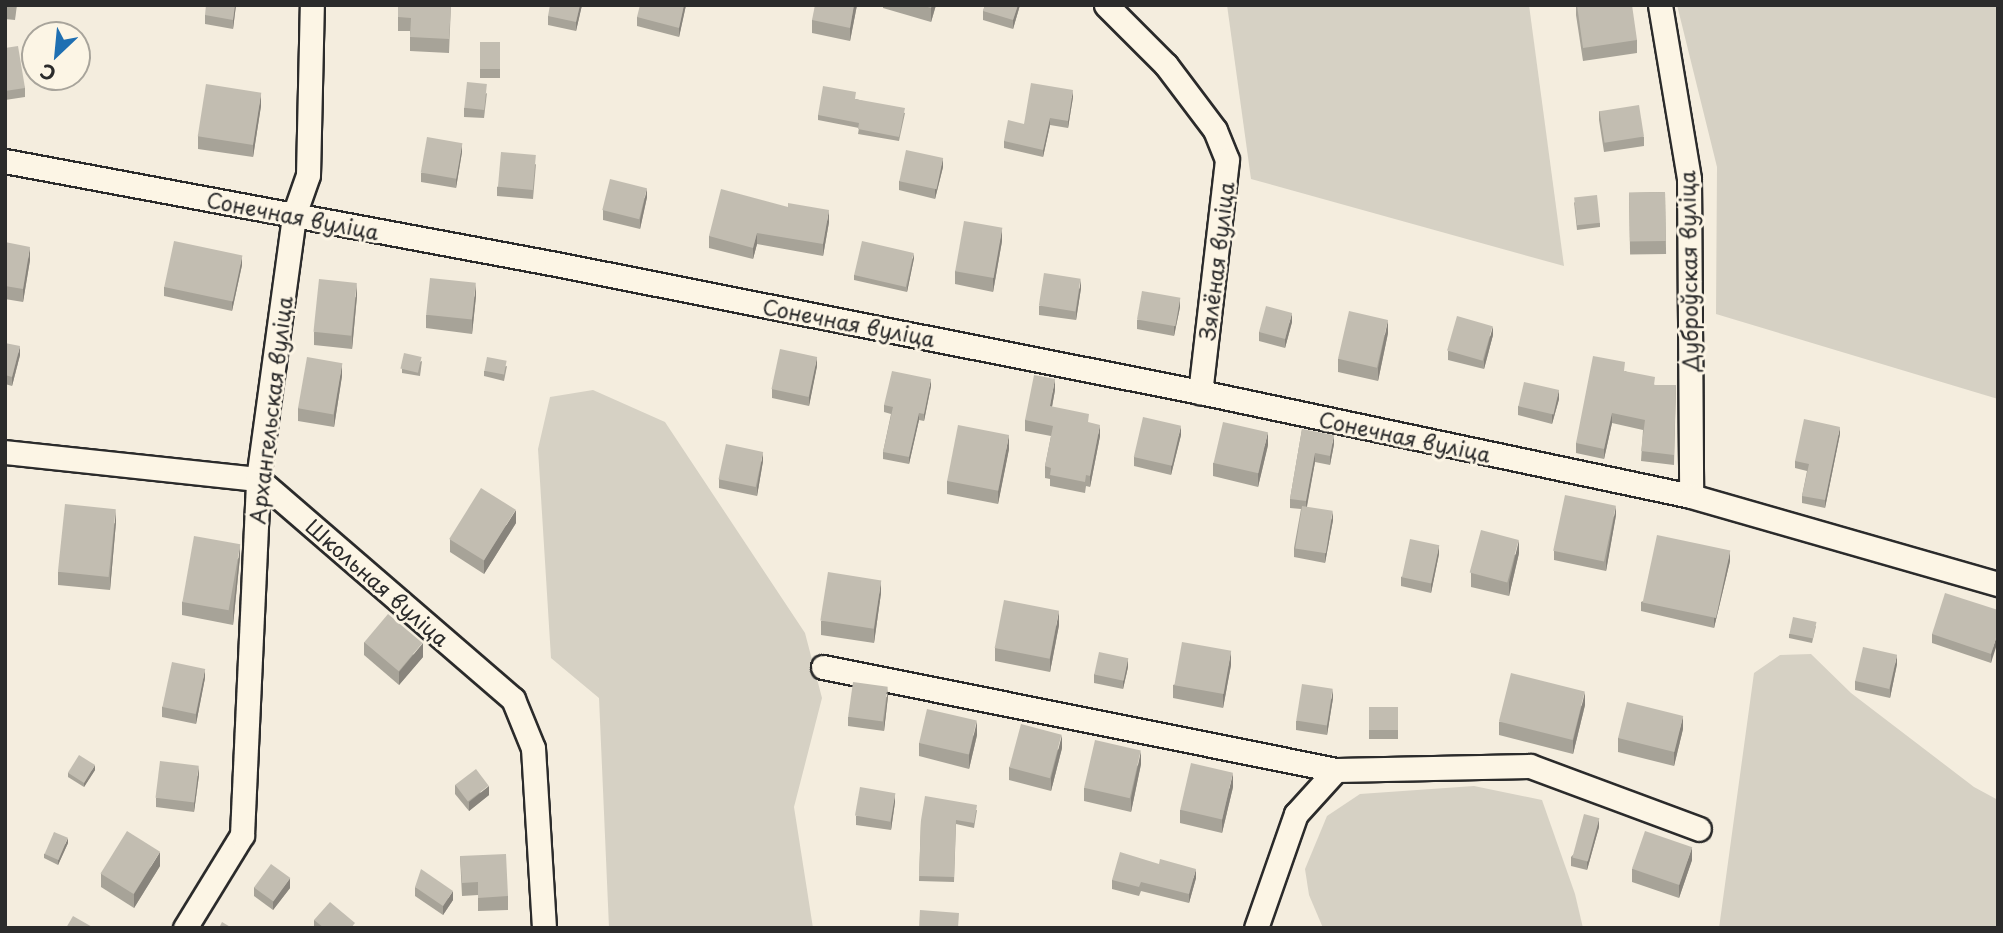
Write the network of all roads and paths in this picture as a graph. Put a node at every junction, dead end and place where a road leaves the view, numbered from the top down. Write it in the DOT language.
graph roads {
  1 [pos="312,5"];
  2 [pos="1106,5"];
  3 [pos="1660,5"];
  4 [pos="5,162"];
  5 [pos="294,215"];
  6 [pos="1200,392"];
  7 [pos="5,452"];
  8 [pos="258,479"];
  9 [pos="1691,496"];
  10 [pos="1998,584"];
  11 [pos="822,667"];
  12 [pos="1336,770"];
  13 [pos="1699,829"];
  14 [pos="185,928"];
  15 [pos="544,928"];
  16 [pos="1256,928"];
  1 -- 5 [label="street, Архангельская вуліца"];
  2 -- 6 [label="street, Зялёная вуліца"];
  3 -- 9 [label="street, Дуброўская вуліца"];
  4 -- 5 [label="street, Сонечная вуліца"];
  5 -- 6 [label="street, Сонечная вуліца"];
  5 -- 8 [label="street, Архангельская вуліца"];
  6 -- 9 [label="street, Сонечная вуліца"];
  7 -- 8 [label="street"];
  8 -- 14 [label="street, Архангельская вуліца"];
  8 -- 15 [label="street, Школьная вуліца"];
  9 -- 10 [label="street, Сонечная вуліца"];
  11 -- 12 [label="street"];
  12 -- 13 [label="street"];
  12 -- 16 [label="street"];
}
